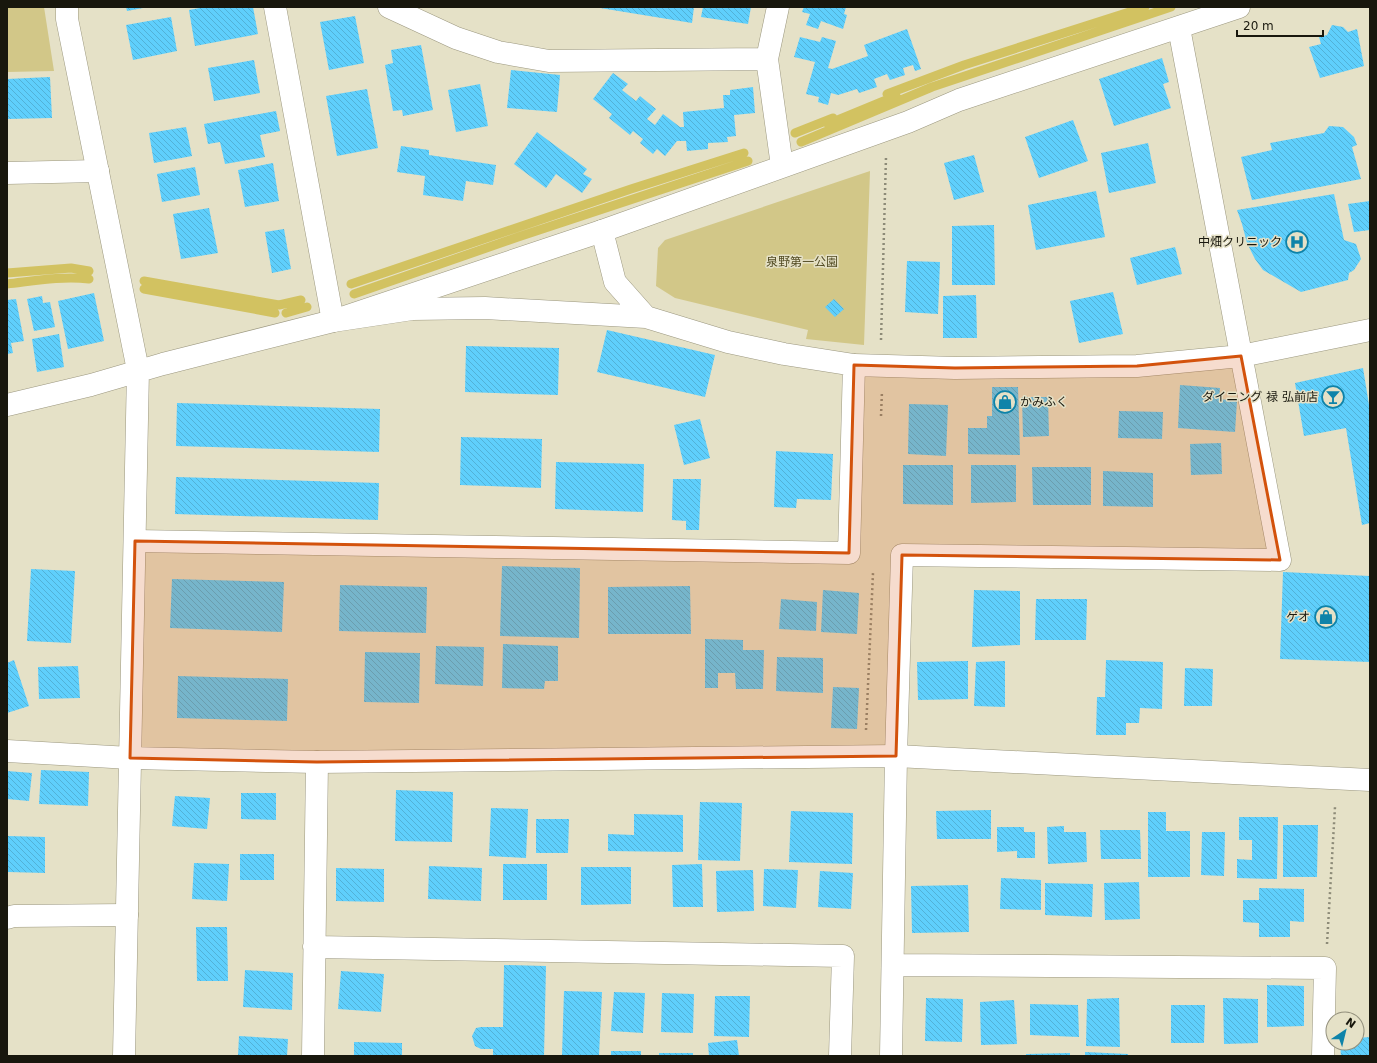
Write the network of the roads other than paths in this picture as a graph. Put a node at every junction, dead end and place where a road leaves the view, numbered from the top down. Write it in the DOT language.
graph roads {
  1 [pos="66,7"];
  2 [pos="275,7"];
  3 [pos="389,7"];
  4 [pos="778,7"];
  5 [pos="1239,7"];
  6 [pos="1179,28"];
  7 [pos="768,59"];
  8 [pos="782,166"];
  9 [pos="98,171"];
  10 [pos="7,173"];
  11 [pos="602,231"];
  12 [pos="646,317"];
  13 [pos="333,321"];
  14 [pos="1370,330"];
  15 [pos="1241,356"];
  16 [pos="854,365"];
  17 [pos="138,370"];
  18 [pos="7,404"];
  19 [pos="135,542"];
  20 [pos="7,751"];
  21 [pos="896,756"];
  22 [pos="130,758"];
  23 [pos="316,762"];
  24 [pos="1370,780"];
  25 [pos="127,915"];
  26 [pos="7,918"];
  27 [pos="314,947"];
  28 [pos="894,965"];
  29 [pos="124,1056"];
  30 [pos="313,1056"];
  31 [pos="840,1056"];
  32 [pos="891,1056"];
  33 [pos="1323,1056"];
  1 -- 9 [label="street"];
  2 -- 13 [label="street"];
  3 -- 7 [label="street"];
  4 -- 7 [label="street"];
  5 -- 6 [label="street"];
  6 -- 8 [label="street"];
  6 -- 15 [label="street"];
  7 -- 8 [label="street"];
  8 -- 11 [label="street"];
  9 -- 10 [label="street"];
  9 -- 17 [label="street"];
  11 -- 12 [label="street"];
  11 -- 13 [label="street"];
  12 -- 13 [label="street"];
  12 -- 16 [label="street"];
  13 -- 17 [label="street"];
  14 -- 15 [label="street"];
  15 -- 16 [label="street"];
  15 -- 21 [label="street"];
  16 -- 19 [label="street"];
  17 -- 18 [label="street"];
  17 -- 19 [label="street"];
  19 -- 22 [label="street"];
  20 -- 22 [label="street"];
  21 -- 23 [label="street"];
  21 -- 24 [label="street"];
  21 -- 28 [label="street"];
  22 -- 23 [label="street"];
  22 -- 25 [label="street"];
  23 -- 27 [label="street"];
  25 -- 26 [label="street"];
  25 -- 29 [label="street"];
  27 -- 30 [label="street"];
  27 -- 31 [label="street"];
  28 -- 32 [label="street"];
  28 -- 33 [label="street"];
}
